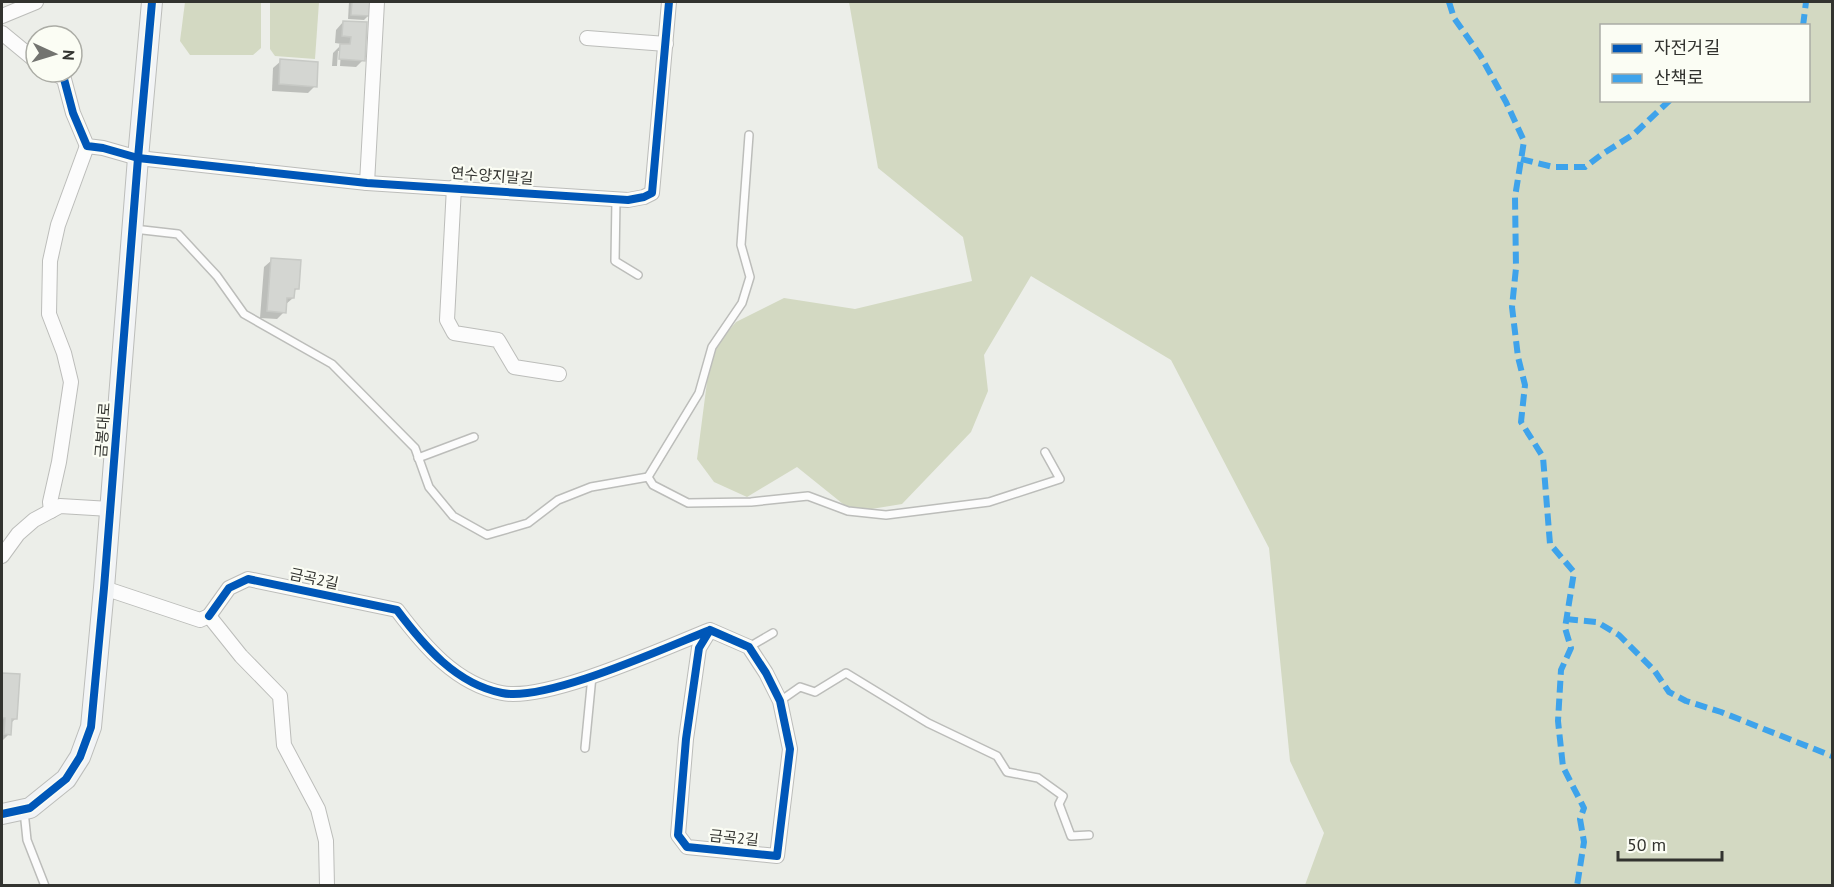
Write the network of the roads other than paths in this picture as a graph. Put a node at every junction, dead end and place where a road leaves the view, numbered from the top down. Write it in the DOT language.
graph roads {
  1 [pos="36,2"];
  2 [pos="152,2"];
  3 [pos="377,2"];
  4 [pos="669,2"];
  5 [pos="2,16"];
  6 [pos="2,33"];
  7 [pos="587,38"];
  8 [pos="666,44"];
  9 [pos="24,51"];
  10 [pos="65,84"];
  11 [pos="748,135"];
  12 [pos="87,146"];
  13 [pos="138,158"];
  14 [pos="367,183"];
  15 [pos="454,187"];
  16 [pos="616,199"];
  17 [pos="132,229"];
  18 [pos="638,275"];
  19 [pos="559,374"];
  20 [pos="474,438"];
  21 [pos="1045,452"];
  22 [pos="418,458"];
  23 [pos="648,477"];
  24 [pos="110,509"];
  25 [pos="51,511"];
  26 [pos="2,556"];
  27 [pos="104,588"];
  28 [pos="209,616"];
  29 [pos="710,630"];
  30 [pos="773,633"];
  31 [pos="750,647"];
  32 [pos="592,675"];
  33 [pos="780,701"];
  34 [pos="585,748"];
  35 [pos="24,810"];
  36 [pos="2,814"];
  37 [pos="1089,836"];
  38 [pos="45,885"];
  39 [pos="327,885"];
  1 -- 5 [label="street"];
  2 -- 13 [label="street, 금봉대로"];
  3 -- 14 [label="street"];
  4 -- 8 [label="street, 연수양지말길"];
  6 -- 9 [label="street"];
  7 -- 8 [label="street"];
  8 -- 16 [label="street, 연수양지말길"];
  10 -- 12 [label="street"];
  11 -- 23 [label="lane"];
  12 -- 13 [label="street, 연수양지말길"];
  12 -- 25 [label="street"];
  13 -- 14 [label="street, 연수양지말길"];
  13 -- 17 [label="street, 금봉대로"];
  14 -- 15 [label="street, 연수양지말길"];
  15 -- 16 [label="street, 연수양지말길"];
  15 -- 19 [label="street, 연수양지말길"];
  16 -- 18 [label="lane"];
  17 -- 22 [label="lane"];
  17 -- 24 [label="street, 금봉대로"];
  20 -- 22 [label="lane"];
  21 -- 23 [label="lane"];
  22 -- 23 [label="lane"];
  24 -- 25 [label="street"];
  24 -- 27 [label="street, 금봉대로"];
  25 -- 26 [label="street"];
  27 -- 28 [label="street"];
  27 -- 35 [label="street, 금봉대로"];
  28 -- 32 [label="street, 금곡2길"];
  28 -- 39 [label="street"];
  29 -- 31 [label="street"];
  29 -- 32 [label="street, 금곡2길"];
  29 -- 33 [label="street, 금곡2길"];
  30 -- 31 [label="lane"];
  31 -- 33 [label="street, 금곡2길"];
  32 -- 34 [label="lane"];
  33 -- 37 [label="lane"];
  35 -- 36 [label="street, 금봉대로"];
  35 -- 38 [label="lane"];
}
